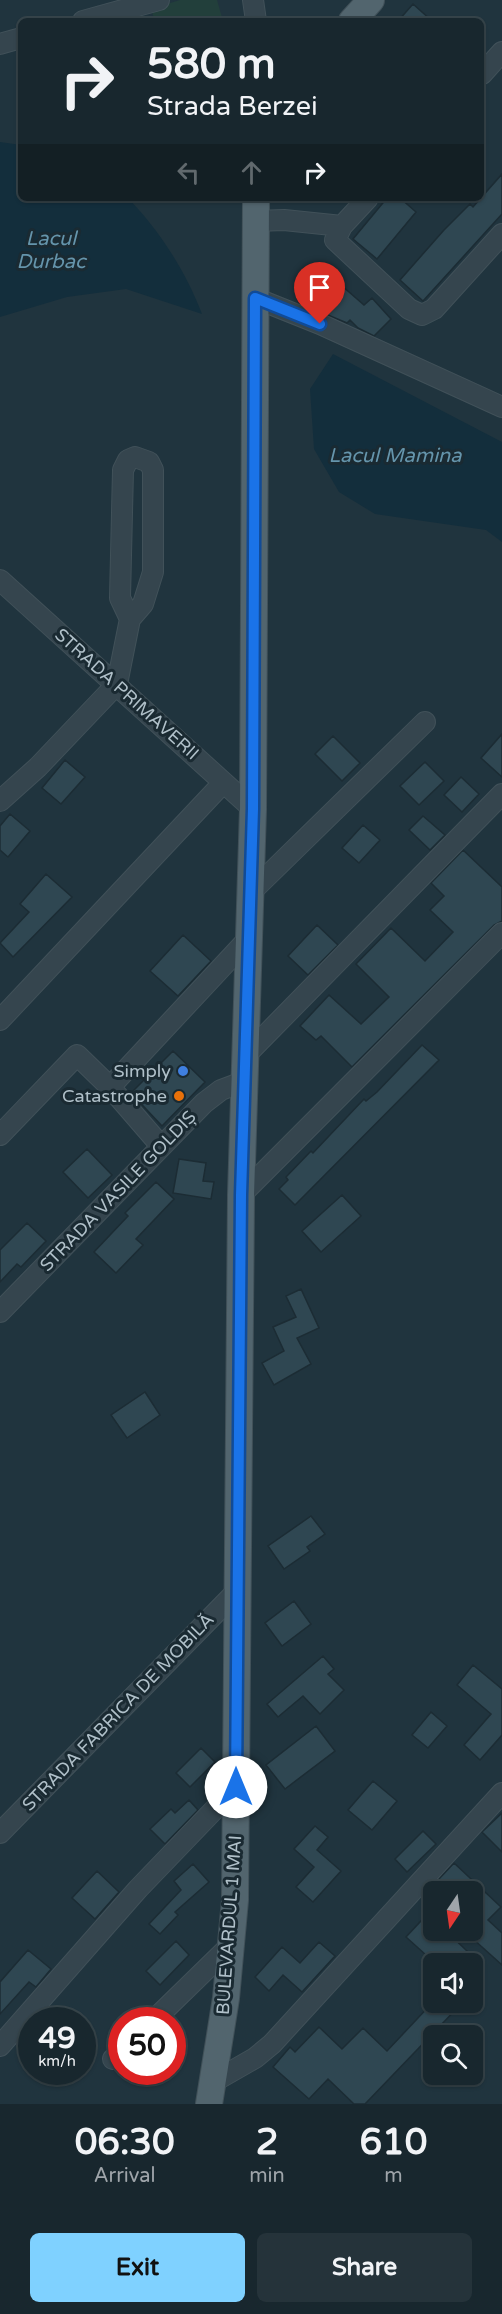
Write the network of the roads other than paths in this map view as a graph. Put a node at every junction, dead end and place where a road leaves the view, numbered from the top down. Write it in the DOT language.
graph roads {
  1 [pos="159,0"];
  2 [pos="253,0"];
  3 [pos="371,0"];
  4 [pos="95,18"];
  5 [pos="256,18"];
  6 [pos="355,18"];
  7 [pos="18,39"];
  8 [pos="0,44"];
  9 [pos="502,52"];
  10 [pos="484,72"];
  11 [pos="365,201"];
  12 [pos="256,210"];
  13 [pos="342,226"];
  14 [pos="502,234"];
  15 [pos="255,298"];
  16 [pos="502,407"];
  17 [pos="0,580"];
  18 [pos="130,619"];
  19 [pos="117,684"];
  20 [pos="425,722"];
  21 [pos="223,783"];
  22 [pos="502,794"];
  23 [pos="0,801"];
  24 [pos="253,809"];
  25 [pos="250,893"];
  26 [pos="502,933"];
  27 [pos="249,938"];
  28 [pos="0,1020"];
  29 [pos="246,1054"];
  30 [pos="245,1081"];
  31 [pos="110,1088"];
  32 [pos="0,1135"];
  33 [pos="161,1146"];
  34 [pos="241,1195"];
  35 [pos="0,1312"];
  36 [pos="237,1591"];
  37 [pos="236,1787"];
  38 [pos="502,1793"];
  39 [pos="0,1833"];
  40 [pos="232,1944"];
  41 [pos="167,2007"];
  42 [pos="0,2046"];
  43 [pos="211,2093"];
  1 -- 4 [label="street"];
  2 -- 5 [label="street"];
  3 -- 6 [label="main road"];
  7 -- 8 [label="street"];
  9 -- 10 [label="street"];
  11 -- 13 [label="street"];
  12 -- 13 [label="street"];
  12 -- 15 [label="main road, BULEVARDUL 1 MAI"];
  13 -- 14 [label="street"];
  15 -- 16 [label="street"];
  15 -- 24 [label="main road, BULEVARDUL 1 MAI"];
  17 -- 19 [label="street, STRADA PRIMAVERII"];
  18 -- 18 [label="street"];
  18 -- 19 [label="street"];
  19 -- 21 [label="street, STRADA PRIMAVERII"];
  19 -- 23 [label="street"];
  20 -- 25 [label="street"];
  21 -- 24 [label="street, STRADA PRIMAVERII"];
  21 -- 28 [label="street"];
  22 -- 29 [label="street"];
  24 -- 25 [label="main road, BULEVARDUL 1 MAI"];
  25 -- 27 [label="main road, BULEVARDUL 1 MAI"];
  26 -- 34 [label="street"];
  27 -- 29 [label="main road, BULEVARDUL 1 MAI"];
  27 -- 31 [label="street"];
  29 -- 30 [label="main road, BULEVARDUL 1 MAI"];
  30 -- 33 [label="street, STRADA VASILE GOLDIȘ"];
  30 -- 34 [label="main road, BULEVARDUL 1 MAI"];
  31 -- 32 [label="street"];
  31 -- 33 [label="street"];
  33 -- 35 [label="street, STRADA VASILE GOLDIȘ"];
  34 -- 36 [label="main road, BULEVARDUL 1 MAI"];
  36 -- 37 [label="main road, BULEVARDUL 1 MAI"];
  36 -- 39 [label="street, STRADA FABRICA DE MOBILĂ"];
  37 -- 40 [label="main road, BULEVARDUL 1 MAI"];
  37 -- 42 [label="street"];
  38 -- 43 [label="street"];
  40 -- 41 [label="street"];
  40 -- 43 [label="main road, BULEVARDUL 1 MAI"];
}
